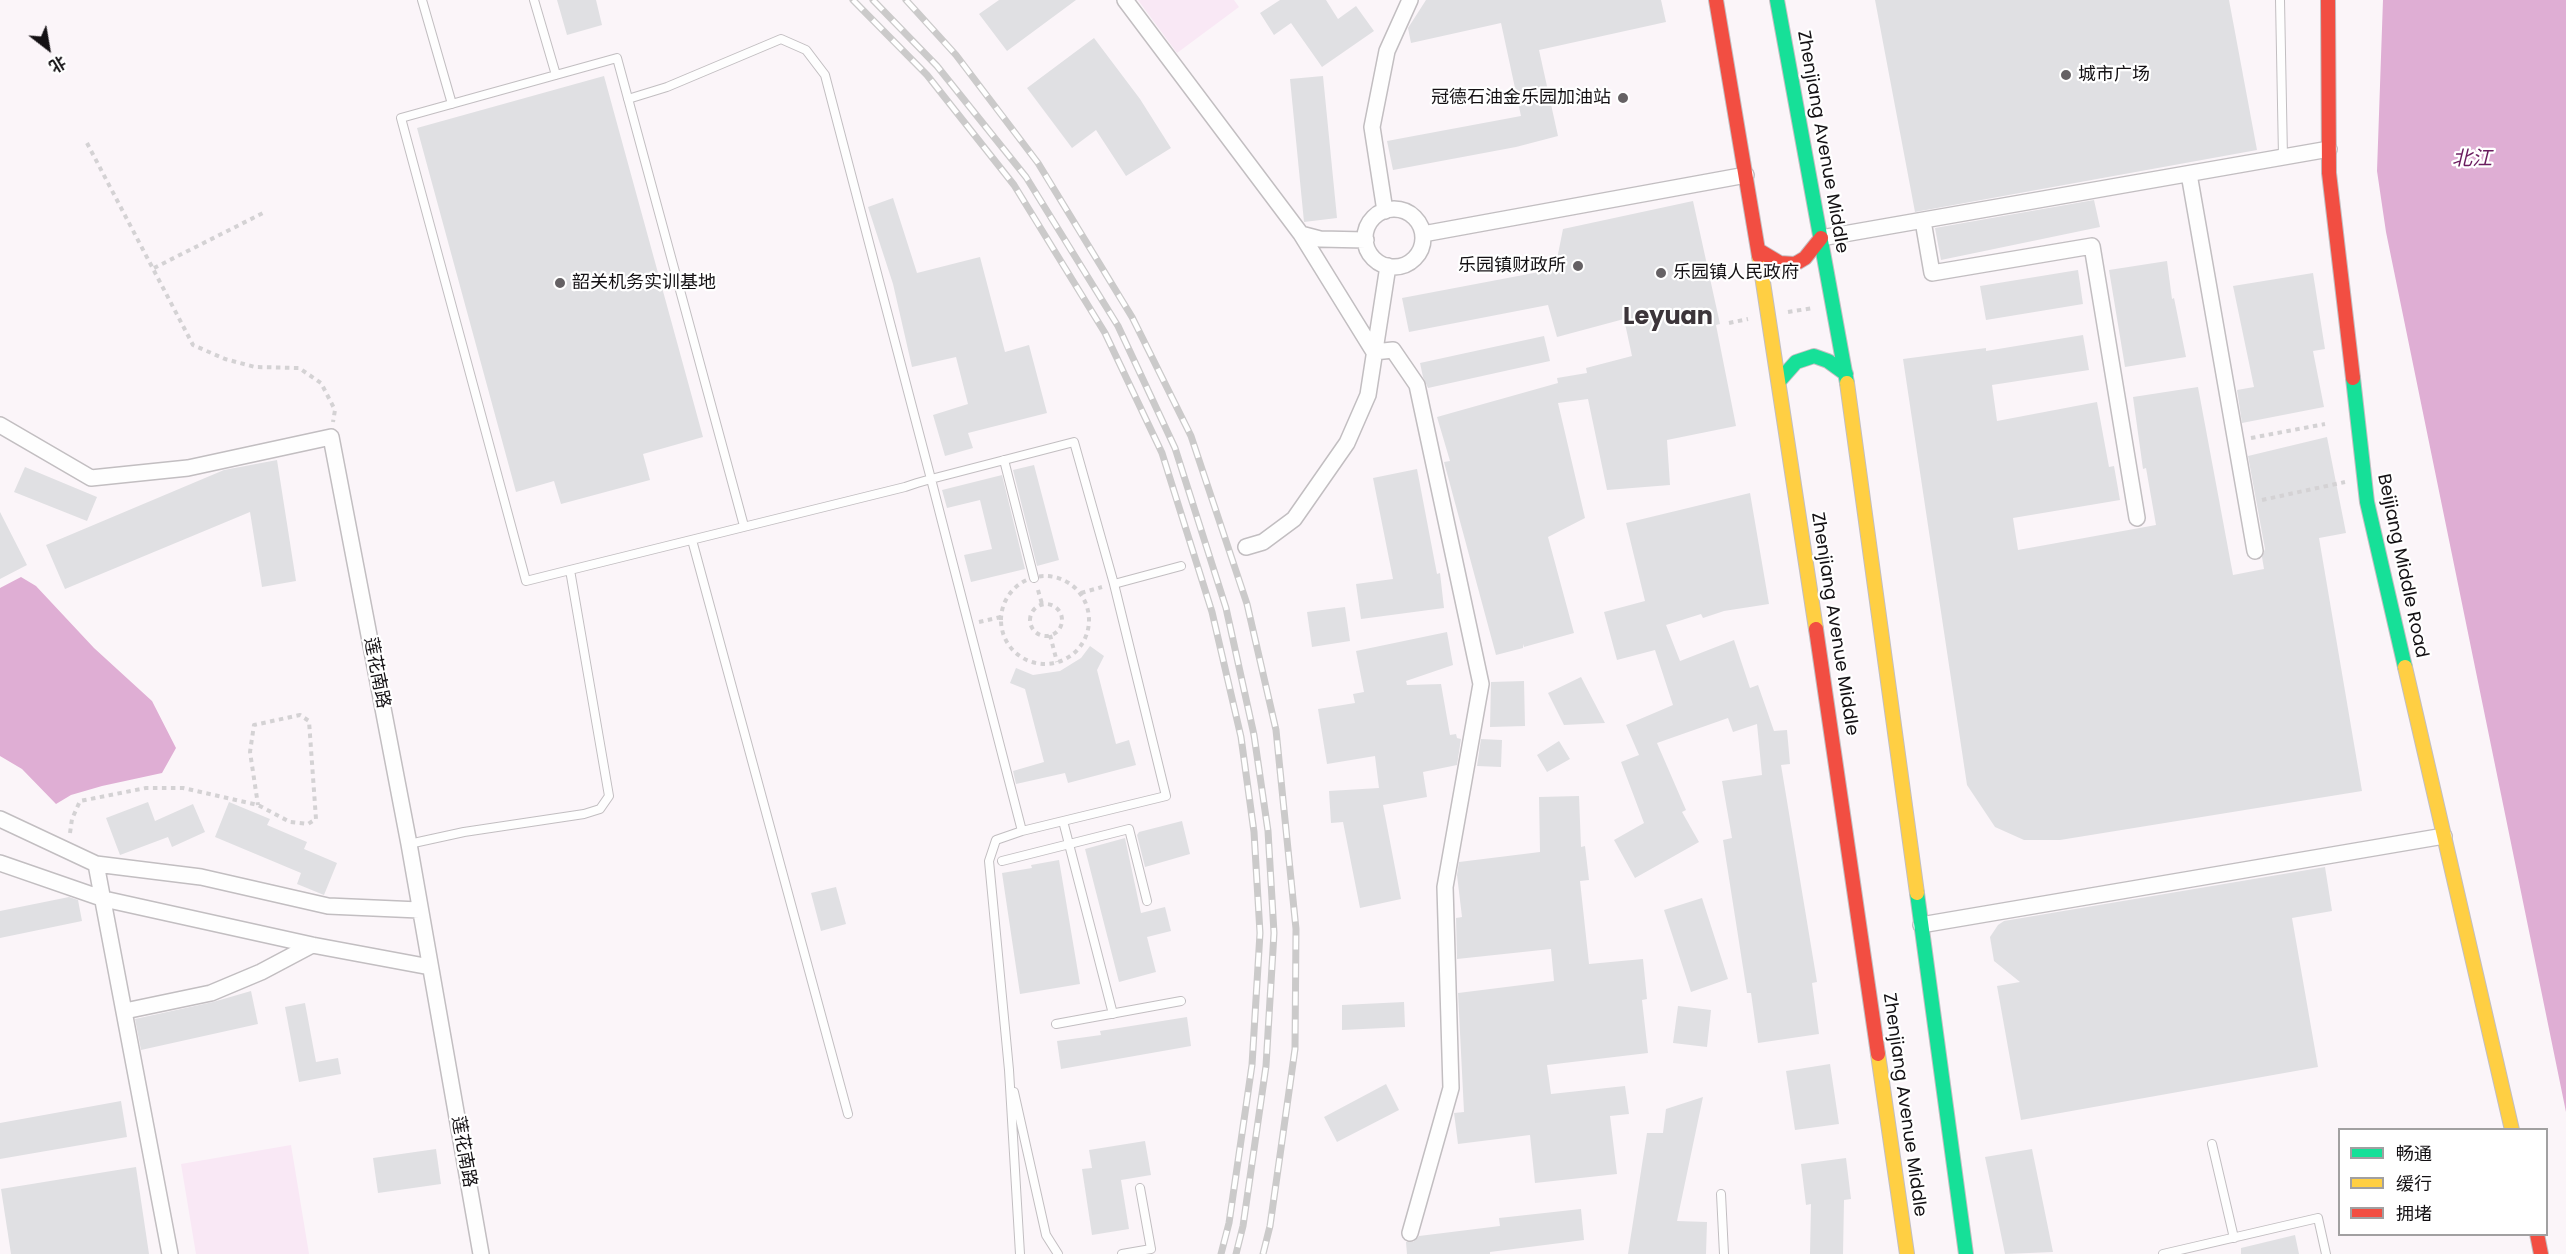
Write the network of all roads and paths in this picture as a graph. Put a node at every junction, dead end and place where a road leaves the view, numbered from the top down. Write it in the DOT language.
graph roads {
  1 [pos="422,0"];
  2 [pos="534,0"];
  3 [pos="1125,0"];
  4 [pos="1410,0"];
  5 [pos="1716,0"];
  6 [pos="1777,0"];
  7 [pos="2280,0"];
  8 [pos="2328,0"];
  9 [pos="556,75"];
  10 [pos="628,99"];
  11 [pos="452,104"];
  12 [pos="87,143"];
  13 [pos="2329,149"];
  14 [pos="2283,157"];
  15 [pos="2189,174"];
  16 [pos="1746,175"];
  17 [pos="1385,211"];
  18 [pos="265,212"];
  19 [pos="1923,221"];
  20 [pos="1301,234"];
  21 [pos="1423,234"];
  22 [pos="1821,238"];
  23 [pos="1366,240"];
  24 [pos="1760,252"];
  25 [pos="1388,266"];
  26 [pos="154,268"];
  27 [pos="1374,352"];
  28 [pos="1846,374"];
  29 [pos="1780,380"];
  30 [pos="2325,424"];
  31 [pos="0,425"];
  32 [pos="331,437"];
  33 [pos="2235,441"];
  34 [pos="1004,460"];
  35 [pos="2364,478"];
  36 [pos="932,480"];
  37 [pos="2246,503"];
  38 [pos="2137,518"];
  39 [pos="744,526"];
  40 [pos="692,540"];
  41 [pos="1246,548"];
  42 [pos="2255,551"];
  43 [pos="1181,566"];
  44 [pos="570,570"];
  45 [pos="1034,578"];
  46 [pos="1114,584"];
  47 [pos="1081,593"];
  48 [pos="1001,617"];
  49 [pos="969,624"];
  50 [pos="1050,635"];
  51 [pos="1057,662"];
  52 [pos="258,805"];
  53 [pos="0,819"];
  54 [pos="1063,821"];
  55 [pos="1022,831"];
  56 [pos="2444,836"];
  57 [pos="409,844"];
  58 [pos="1069,844"];
  59 [pos="68,850"];
  60 [pos="1002,861"];
  61 [pos="0,863"];
  62 [pos="96,864"];
  63 [pos="104,900"];
  64 [pos="1147,902"];
  65 [pos="419,910"];
  66 [pos="1921,925"];
  67 [pos="312,945"];
  68 [pos="430,967"];
  69 [pos="1181,1001"];
  70 [pos="125,1011"];
  71 [pos="1113,1014"];
  72 [pos="1056,1024"];
  73 [pos="1009,1070"];
  74 [pos="848,1114"];
  75 [pos="2512,1128"];
  76 [pos="2212,1144"];
  77 [pos="1140,1188"];
  78 [pos="1721,1194"];
  79 [pos="1410,1233"];
  80 [pos="2536,1236"];
  81 [pos="2234,1238"];
  82 [pos="170,1254"];
  83 [pos="481,1254"];
  84 [pos="1020,1254"];
  85 [pos="1058,1254"];
  86 [pos="1122,1254"];
  87 [pos="1724,1254"];
  88 [pos="1907,1254"];
  89 [pos="1966,1254"];
  90 [pos="2163,1254"];
  91 [pos="2326,1254"];
  92 [pos="2541,1254"];
  1 -- 11 [label="lane"];
  2 -- 9 [label="lane"];
  3 -- 20 [label="street"];
  4 -- 17 [label="street"];
  5 -- 16 [label="main road, Zhenjiang Avenue Middle"];
  6 -- 22 [label="main road, Zhenjiang Avenue Middle"];
  7 -- 14 [label="lane"];
  8 -- 13 [label="main road, Beijiang Middle Road"];
  9 -- 10 [label="lane"];
  9 -- 11 [label="lane"];
  10 -- 36 [label="lane"];
  10 -- 39 [label="lane"];
  11 -- 44 [label="lane"];
  12 -- 26 [label="path"];
  13 -- 14 [label="street"];
  13 -- 35 [label="main road, Beijiang Middle Road"];
  14 -- 15 [label="street"];
  15 -- 19 [label="street"];
  15 -- 33 [label="street"];
  16 -- 21 [label="street"];
  16 -- 24 [label="main road, Zhenjiang Avenue Middle"];
  17 -- 21 [label="street"];
  17 -- 23 [label="street"];
  18 -- 26 [label="path"];
  19 -- 22 [label="street"];
  19 -- 38 [label="street"];
  20 -- 23 [label="street"];
  20 -- 27 [label="street"];
  21 -- 25 [label="street"];
  22 -- 24 [label="main road"];
  22 -- 28 [label="main road, Zhenjiang Avenue Middle"];
  23 -- 25 [label="street"];
  24 -- 29 [label="main road, Zhenjiang Avenue Middle"];
  25 -- 27 [label="street"];
  26 -- 32 [label="path"];
  27 -- 41 [label="street"];
  27 -- 79 [label="street"];
  28 -- 29 [label="main road"];
  28 -- 66 [label="main road, Zhenjiang Avenue Middle"];
  29 -- 88 [label="main road, Zhenjiang Avenue Middle"];
  30 -- 33 [label="path"];
  31 -- 32 [label="street"];
  32 -- 57 [label="street, 莲花南路"];
  33 -- 37 [label="street"];
  34 -- 36 [label="lane"];
  34 -- 45 [label="lane"];
  34 -- 46 [label="lane"];
  35 -- 37 [label="path"];
  35 -- 56 [label="main road, Beijiang Middle Road"];
  36 -- 39 [label="lane"];
  36 -- 49 [label="lane"];
  37 -- 42 [label="street"];
  39 -- 40 [label="lane"];
  40 -- 44 [label="lane"];
  40 -- 74 [label="lane"];
  43 -- 46 [label="lane"];
  44 -- 57 [label="lane"];
  45 -- 47 [label="path"];
  45 -- 48 [label="path"];
  46 -- 47 [label="path"];
  46 -- 54 [label="lane"];
  47 -- 51 [label="path"];
  48 -- 49 [label="path"];
  48 -- 51 [label="path"];
  49 -- 55 [label="lane"];
  50 -- 50 [label="path"];
  50 -- 51 [label="path"];
  52 -- 52 [label="path"];
  52 -- 59 [label="path"];
  53 -- 59 [label="street"];
  54 -- 55 [label="lane"];
  54 -- 58 [label="lane"];
  55 -- 73 [label="lane"];
  56 -- 66 [label="street"];
  56 -- 75 [label="main road, Beijiang Middle Road"];
  57 -- 65 [label="street, 莲花南路"];
  58 -- 60 [label="lane"];
  58 -- 64 [label="lane"];
  58 -- 71 [label="lane"];
  59 -- 62 [label="street"];
  61 -- 63 [label="street"];
  62 -- 63 [label="street"];
  62 -- 65 [label="street"];
  63 -- 67 [label="street"];
  63 -- 70 [label="street"];
  65 -- 68 [label="street, 莲花南路"];
  66 -- 89 [label="main road, Zhenjiang Avenue Middle"];
  67 -- 68 [label="street"];
  67 -- 70 [label="street"];
  68 -- 83 [label="street, 莲花南路"];
  69 -- 71 [label="lane"];
  70 -- 82 [label="street"];
  71 -- 72 [label="lane"];
  73 -- 84 [label="lane"];
  73 -- 85 [label="lane"];
  76 -- 81 [label="lane"];
  77 -- 86 [label="lane"];
  78 -- 87 [label="lane"];
  80 -- 92 [label="main road"];
  81 -- 90 [label="lane"];
  81 -- 91 [label="lane"];
}
